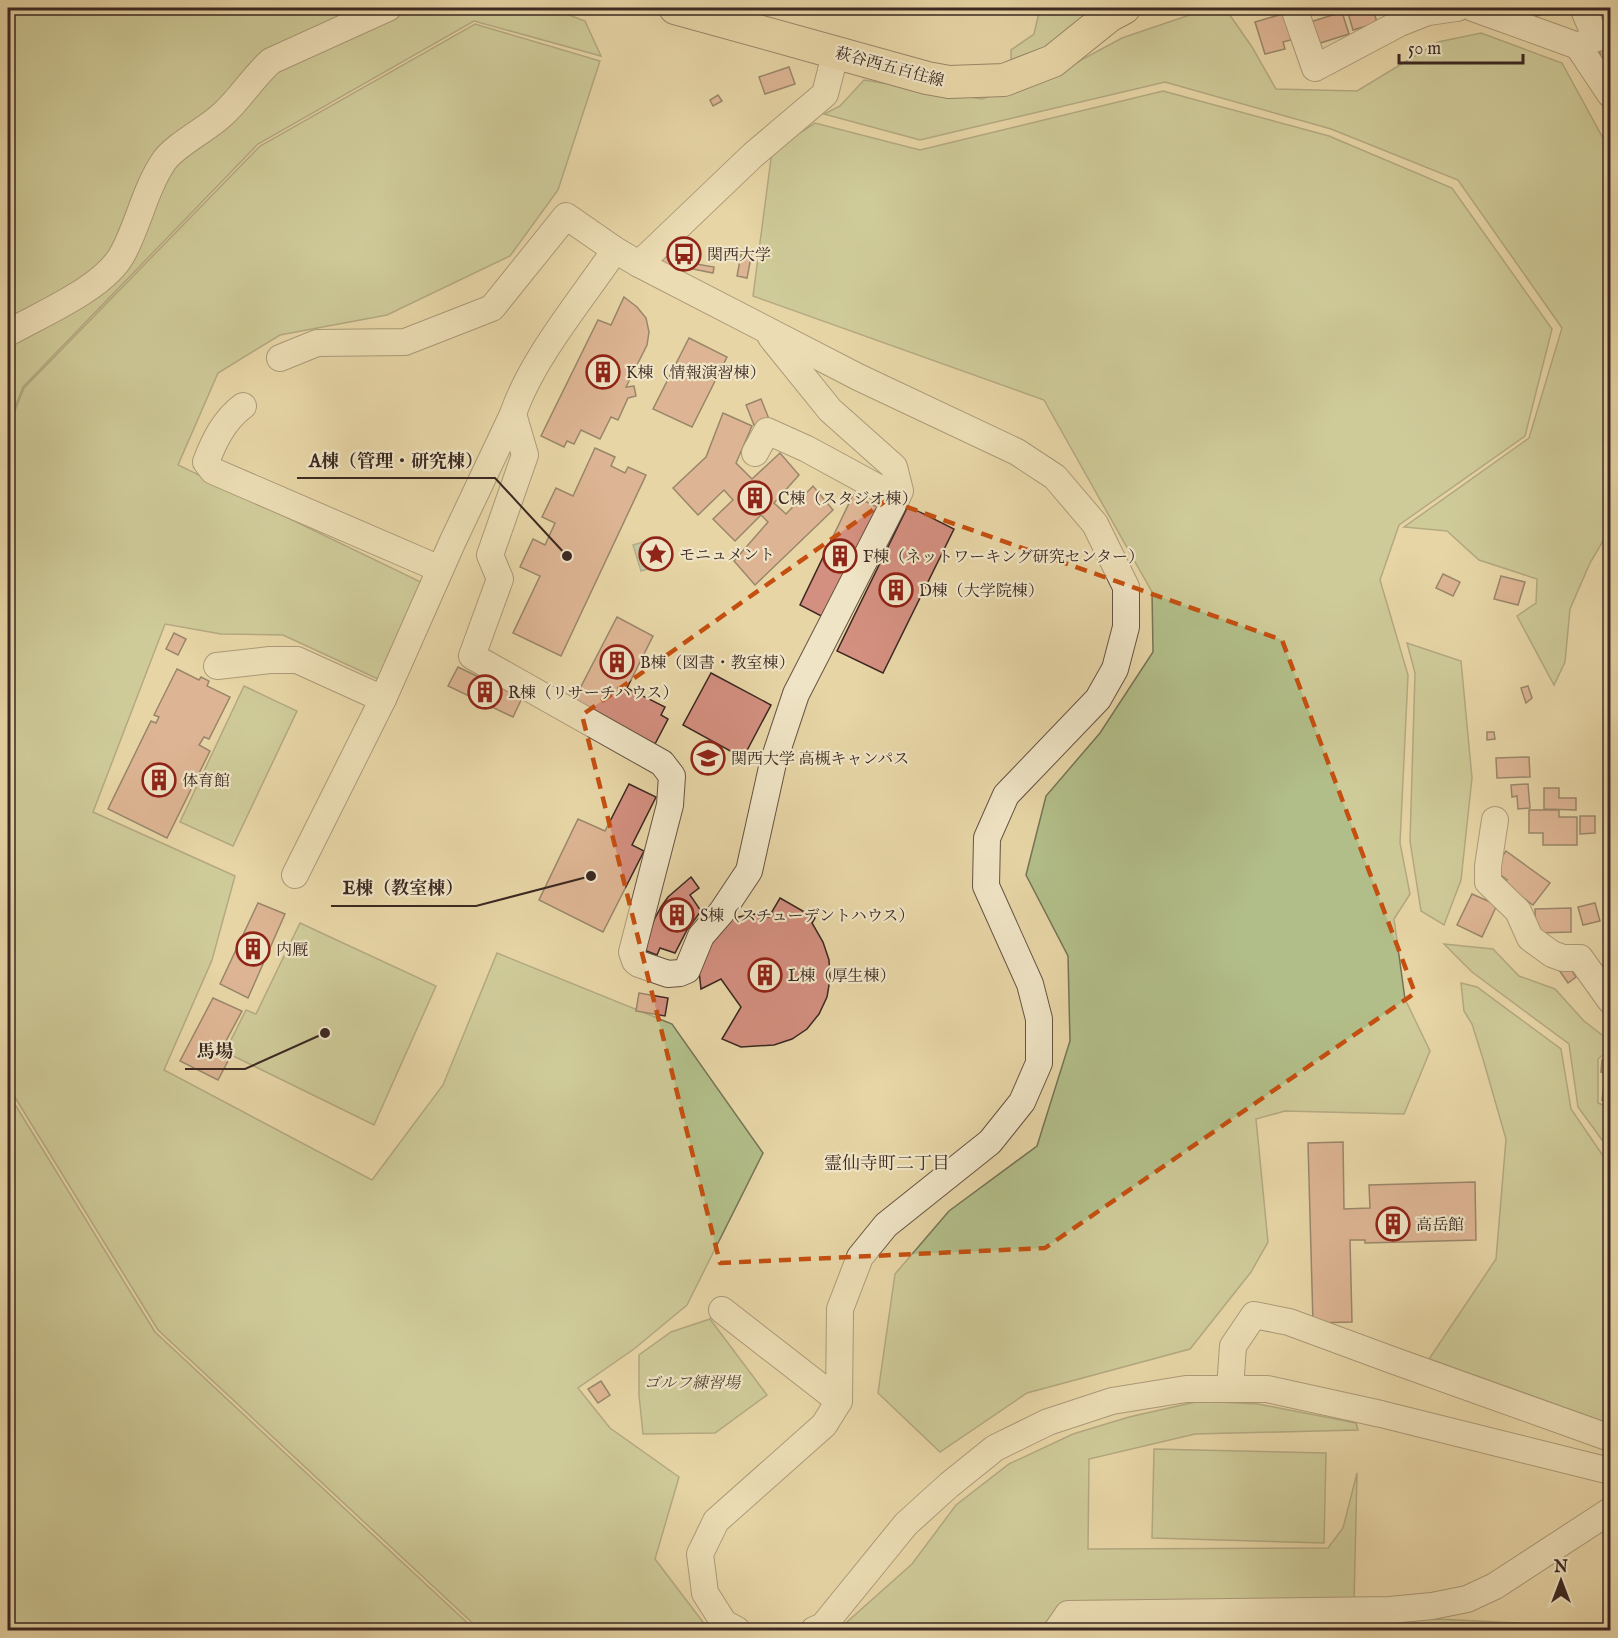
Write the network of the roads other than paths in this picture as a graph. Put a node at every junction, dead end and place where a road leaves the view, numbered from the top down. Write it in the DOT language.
graph roads {
  1 [pos="388,8"];
  2 [pos="675,8"];
  3 [pos="1124,8"];
  4 [pos="1456,8"];
  5 [pos="1473,8"];
  6 [pos="1582,8"];
  7 [pos="1295,11"];
  8 [pos="1389,17"];
  9 [pos="1595,40"];
  10 [pos="836,51"];
  11 [pos="1611,94"];
  12 [pos="615,250"];
  13 [pos="639,264"];
  14 [pos="766,330"];
  15 [pos="8,333"];
  16 [pos="280,358"];
  17 [pos="243,406"];
  18 [pos="513,414"];
  19 [pos="755,453"];
  20 [pos="897,498"];
  21 [pos="440,569"];
  22 [pos="218,666"];
  23 [pos="383,699"];
  24 [pos="1495,820"];
  25 [pos="296,875"];
  26 [pos="1611,1000"];
  27 [pos="722,1310"];
  28 [pos="1230,1389"];
  29 [pos="839,1401"];
  30 [pos="1611,1438"];
  31 [pos="1611,1471"];
  32 [pos="1611,1511"];
  33 [pos="738,1630"];
  34 [pos="814,1630"];
  35 [pos="1057,1630"];
  1 -- 15 [label="street"];
  2 -- 10 [label="main road, 萩谷西五百住線"];
  3 -- 10 [label="main road, 萩谷西五百住線"];
  4 -- 8 [label="street"];
  5 -- 9 [label="street"];
  6 -- 9 [label="street"];
  7 -- 8 [label="street"];
  9 -- 11 [label="street"];
  10 -- 13 [label="street"];
  12 -- 13 [label="street"];
  12 -- 16 [label="street"];
  12 -- 18 [label="street"];
  13 -- 14 [label="street"];
  14 -- 20 [label="street"];
  14 -- 29 [label="street"];
  17 -- 21 [label="street"];
  18 -- 20 [label="street"];
  18 -- 21 [label="street"];
  19 -- 20 [label="street"];
  21 -- 23 [label="street"];
  22 -- 23 [label="street"];
  23 -- 25 [label="street"];
  24 -- 26 [label="street"];
  27 -- 29 [label="street"];
  28 -- 30 [label="street"];
  28 -- 31 [label="street"];
  28 -- 34 [label="street"];
  29 -- 33 [label="street"];
  32 -- 35 [label="street"];
}
